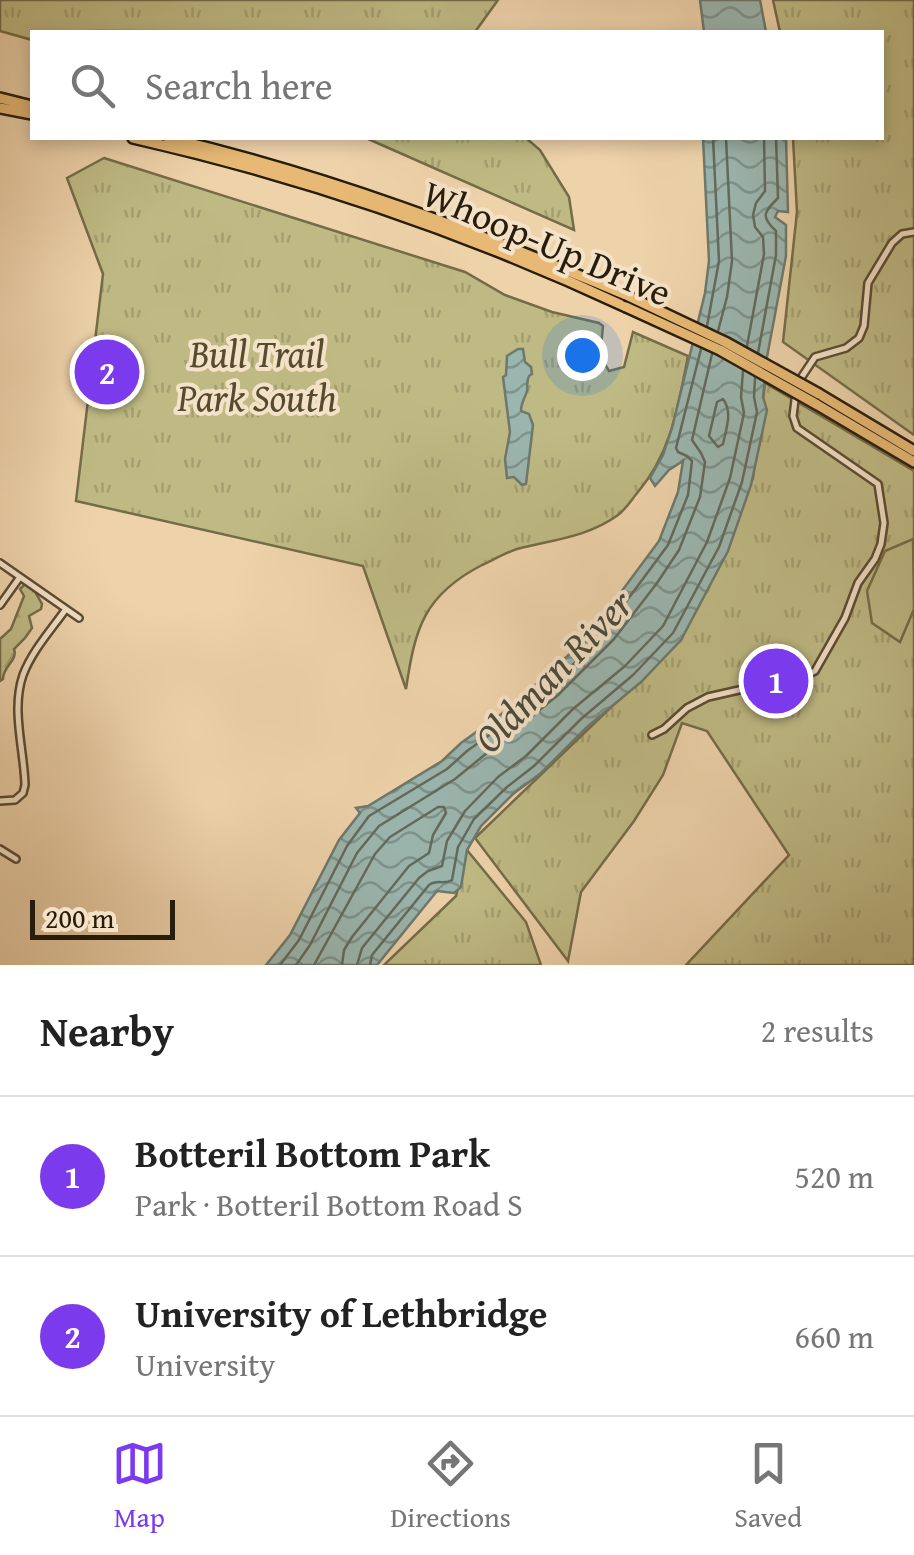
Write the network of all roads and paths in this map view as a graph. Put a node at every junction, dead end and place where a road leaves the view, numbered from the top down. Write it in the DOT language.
graph roads {
  1 [pos="0,98"];
  2 [pos="30,106"];
  3 [pos="0,108"];
  4 [pos="30,114"];
  5 [pos="141,140"];
  6 [pos="176,140"];
  7 [pos="914,232"];
  8 [pos="818,399"];
  9 [pos="914,449"];
  10 [pos="914,462"];
  11 [pos="0,563"];
  12 [pos="20,577"];
  13 [pos="0,605"];
  14 [pos="66,609"];
  15 [pos="78,618"];
  16 [pos="652,735"];
  17 [pos="0,801"];
  18 [pos="0,848"];
  19 [pos="16,859"];
  1 -- 2 [label="highway"];
  3 -- 4 [label="highway"];
  5 -- 8 [label="highway, Whoop-Up Drive, bridge"];
  6 -- 8 [label="highway, Whoop-Up Drive, bridge"];
  7 -- 16 [label="street"];
  8 -- 9 [label="highway"];
  8 -- 10 [label="highway, Whoop-Up Drive"];
  11 -- 12 [label="street"];
  12 -- 13 [label="street"];
  12 -- 14 [label="street"];
  14 -- 15 [label="street"];
  14 -- 17 [label="street"];
  18 -- 19 [label="street"];
}
